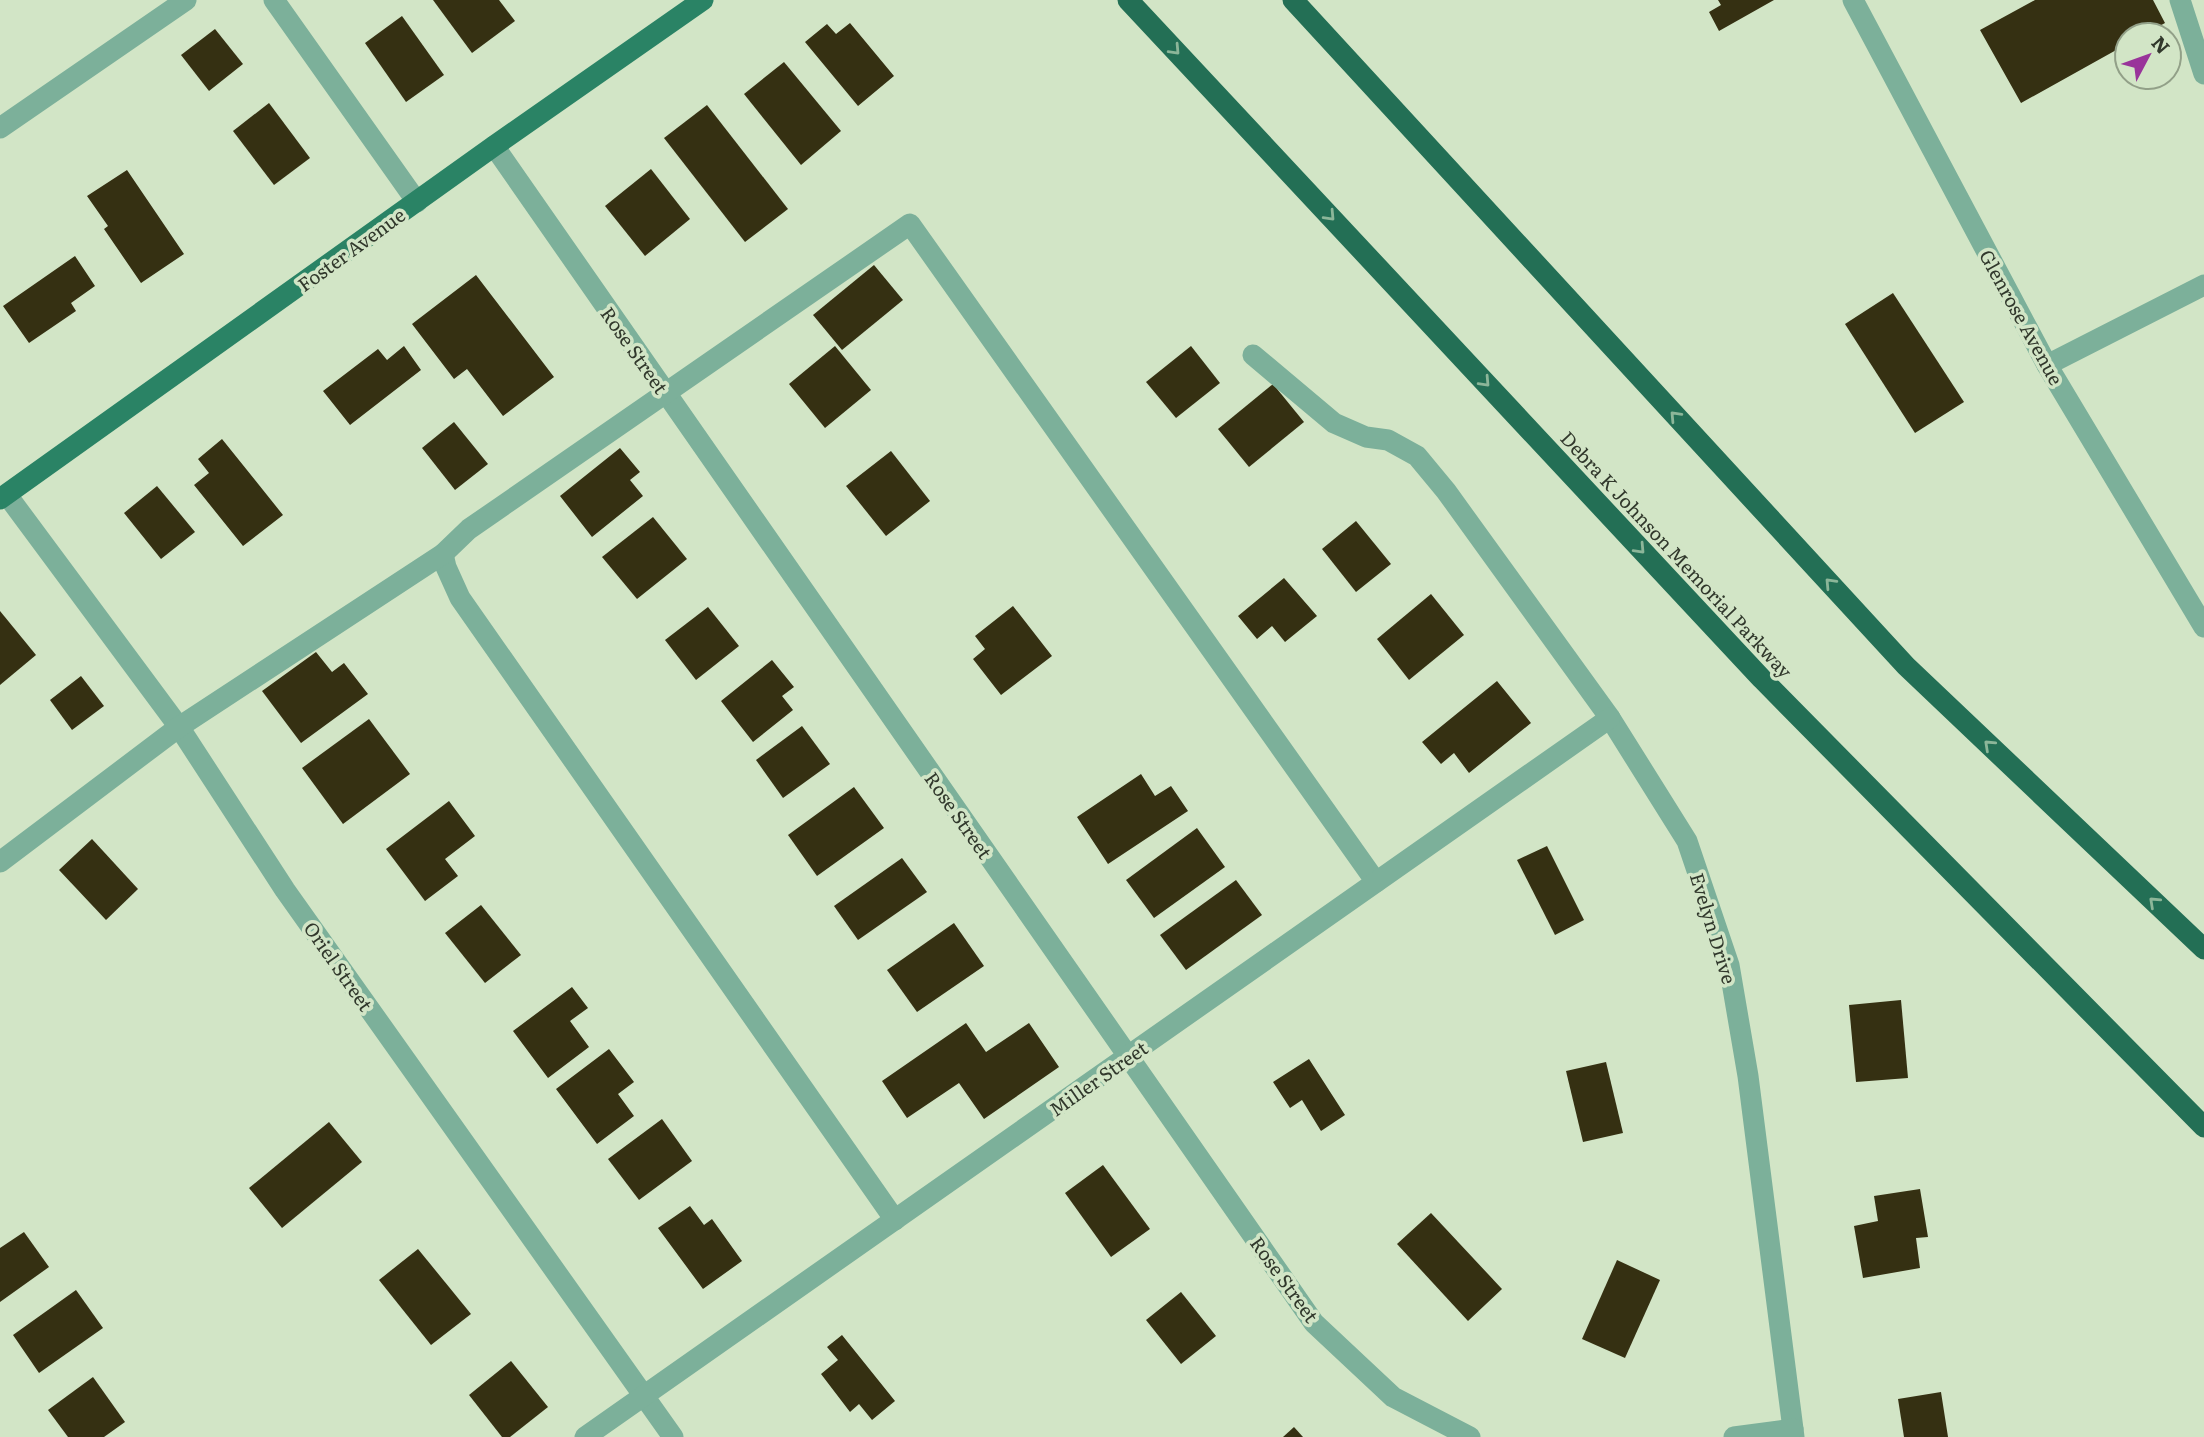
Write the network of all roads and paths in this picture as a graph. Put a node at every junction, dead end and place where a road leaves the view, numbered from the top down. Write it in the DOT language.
graph roads {
  1 [pos="186,0"];
  2 [pos="274,0"];
  3 [pos="703,0"];
  4 [pos="1128,0"];
  5 [pos="1293,0"];
  6 [pos="1853,0"];
  7 [pos="2180,0"];
  8 [pos="2204,74"];
  9 [pos="0,128"];
  10 [pos="494,146"];
  11 [pos="418,202"];
  12 [pos="2204,285"];
  13 [pos="1253,355"];
  14 [pos="2047,365"];
  15 [pos="664,393"];
  16 [pos="3,497"];
  17 [pos="443,554"];
  18 [pos="2204,627"];
  19 [pos="1610,718"];
  20 [pos="179,727"];
  21 [pos="0,862"];
  22 [pos="1376,883"];
  23 [pos="2204,948"];
  24 [pos="1128,1058"];
  25 [pos="2204,1127"];
  26 [pos="895,1220"];
  27 [pos="644,1395"];
  28 [pos="1793,1433"];
  29 [pos="585,1437"];
  30 [pos="673,1437"];
  31 [pos="1470,1437"];
  32 [pos="1734,1437"];
  1 -- 9 [label="street"];
  2 -- 11 [label="street"];
  3 -- 10 [label="main road, Foster Avenue"];
  4 -- 25 [label="highway, Debra K Johnson Memorial Parkway, one-way"];
  23 -- 5 [label="highway, one-way"];
  6 -- 14 [label="street, Glenrose Avenue"];
  7 -- 8 [label="street"];
  10 -- 11 [label="main road, Foster Avenue"];
  10 -- 15 [label="street, Rose Street"];
  11 -- 16 [label="main road, Foster Avenue"];
  12 -- 14 [label="street"];
  13 -- 19 [label="street, Evelyn Drive"];
  14 -- 18 [label="street, Glenrose Avenue"];
  15 -- 17 [label="street"];
  15 -- 22 [label="street"];
  15 -- 24 [label="street, Rose Street"];
  16 -- 20 [label="street, Oriel Street"];
  17 -- 20 [label="street"];
  17 -- 26 [label="street"];
  19 -- 22 [label="street, Miller Street"];
  19 -- 28 [label="street, Evelyn Drive"];
  20 -- 21 [label="street"];
  20 -- 27 [label="street, Oriel Street"];
  22 -- 24 [label="street, Miller Street"];
  24 -- 26 [label="street, Miller Street"];
  24 -- 31 [label="street, Rose Street"];
  26 -- 27 [label="street, Miller Street"];
  27 -- 29 [label="street, Miller Street"];
  27 -- 30 [label="street, Oriel Street"];
  28 -- 32 [label="street"];
}
